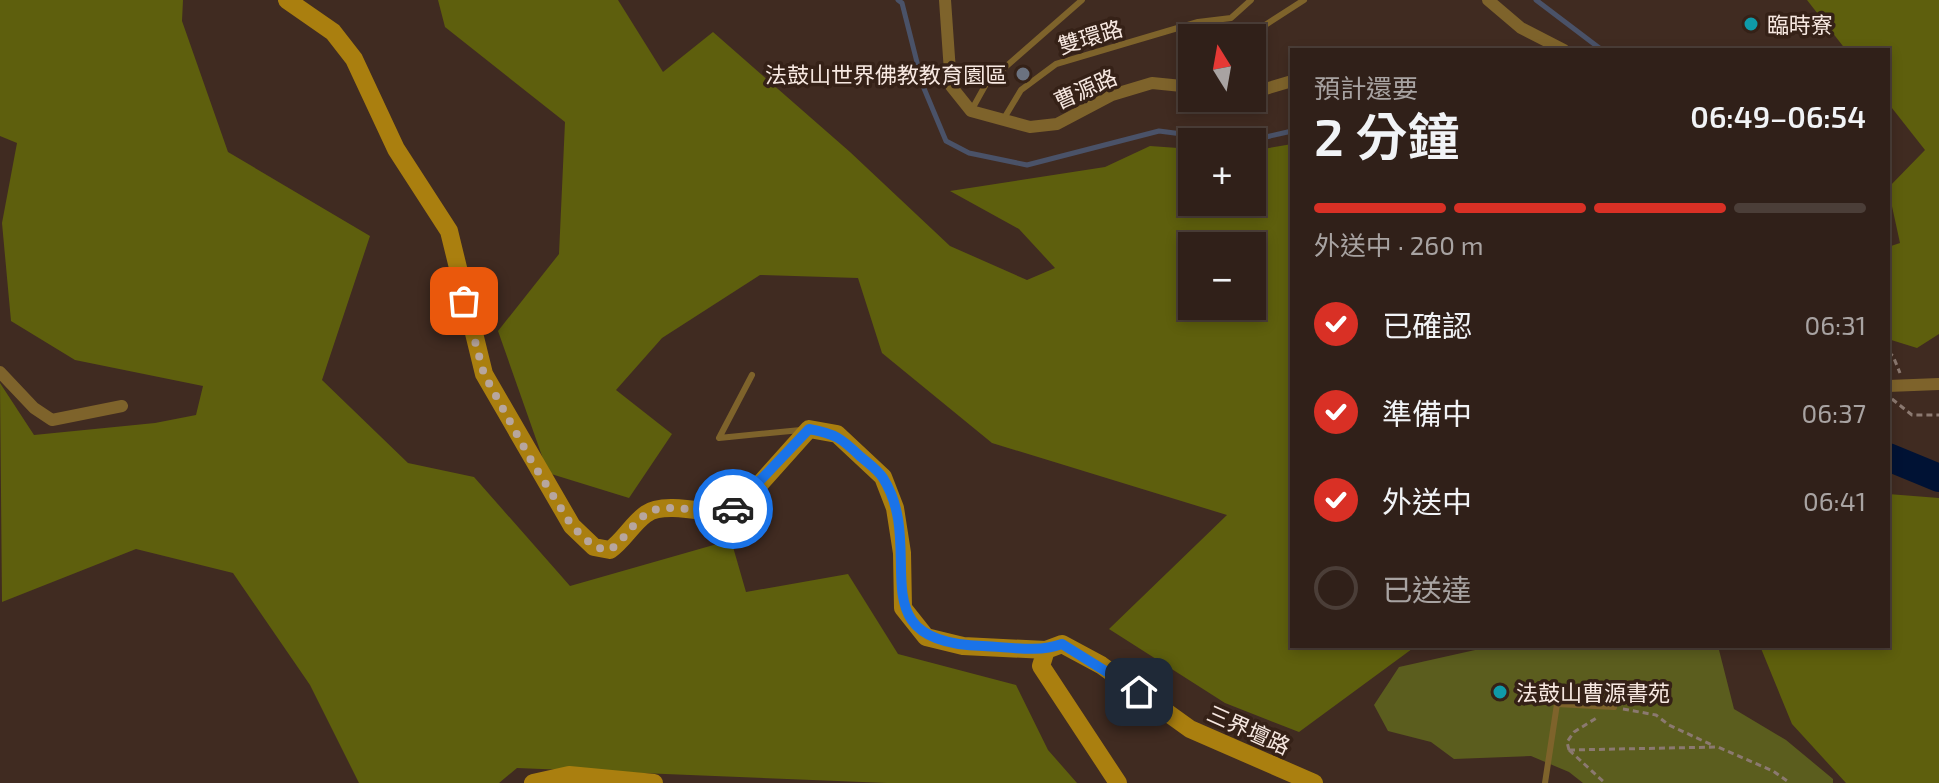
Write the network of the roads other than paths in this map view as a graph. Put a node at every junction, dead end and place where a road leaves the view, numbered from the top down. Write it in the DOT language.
graph roads {
  1 [pos="287,0"];
  2 [pos="945,0"];
  3 [pos="1082,0"];
  4 [pos="1251,0"];
  5 [pos="1304,0"];
  6 [pos="1488,0"];
  7 [pos="1212,20"];
  8 [pos="1219,24"];
  9 [pos="1265,24"];
  10 [pos="1560,48"];
  11 [pos="1290,82"];
  12 [pos="1178,86"];
  13 [pos="1266,89"];
  14 [pos="971,111"];
  15 [pos="1003,120"];
  16 [pos="0,372"];
  17 [pos="752,375"];
  18 [pos="1939,384"];
  19 [pos="1896,385"];
  20 [pos="122,406"];
  21 [pos="809,429"];
  22 [pos="1046,650"];
  23 [pos="1614,707"];
  24 [pos="533,783"];
  25 [pos="654,783"];
  26 [pos="1118,783"];
  27 [pos="1314,783"];
  28 [pos="1545,783"];
  1 -- 21 [label="street"];
  2 -- 14 [label="street"];
  3 -- 14 [label="lane"];
  4 -- 7 [label="lane, 雙環路"];
  5 -- 9 [label="lane"];
  6 -- 10 [label="street"];
  7 -- 8 [label="lane"];
  7 -- 15 [label="lane, 雙環路"];
  11 -- 13 [label="street"];
  12 -- 15 [label="street, 曹源路"];
  14 -- 15 [label="street, 曹源路"];
  16 -- 20 [label="street"];
  17 -- 21 [label="lane"];
  18 -- 19 [label="street"];
  21 -- 22 [label="street, 三界壇路"];
  22 -- 26 [label="street"];
  22 -- 27 [label="street, 三界壇路"];
  23 -- 28 [label="lane"];
  24 -- 25 [label="street"];
}
